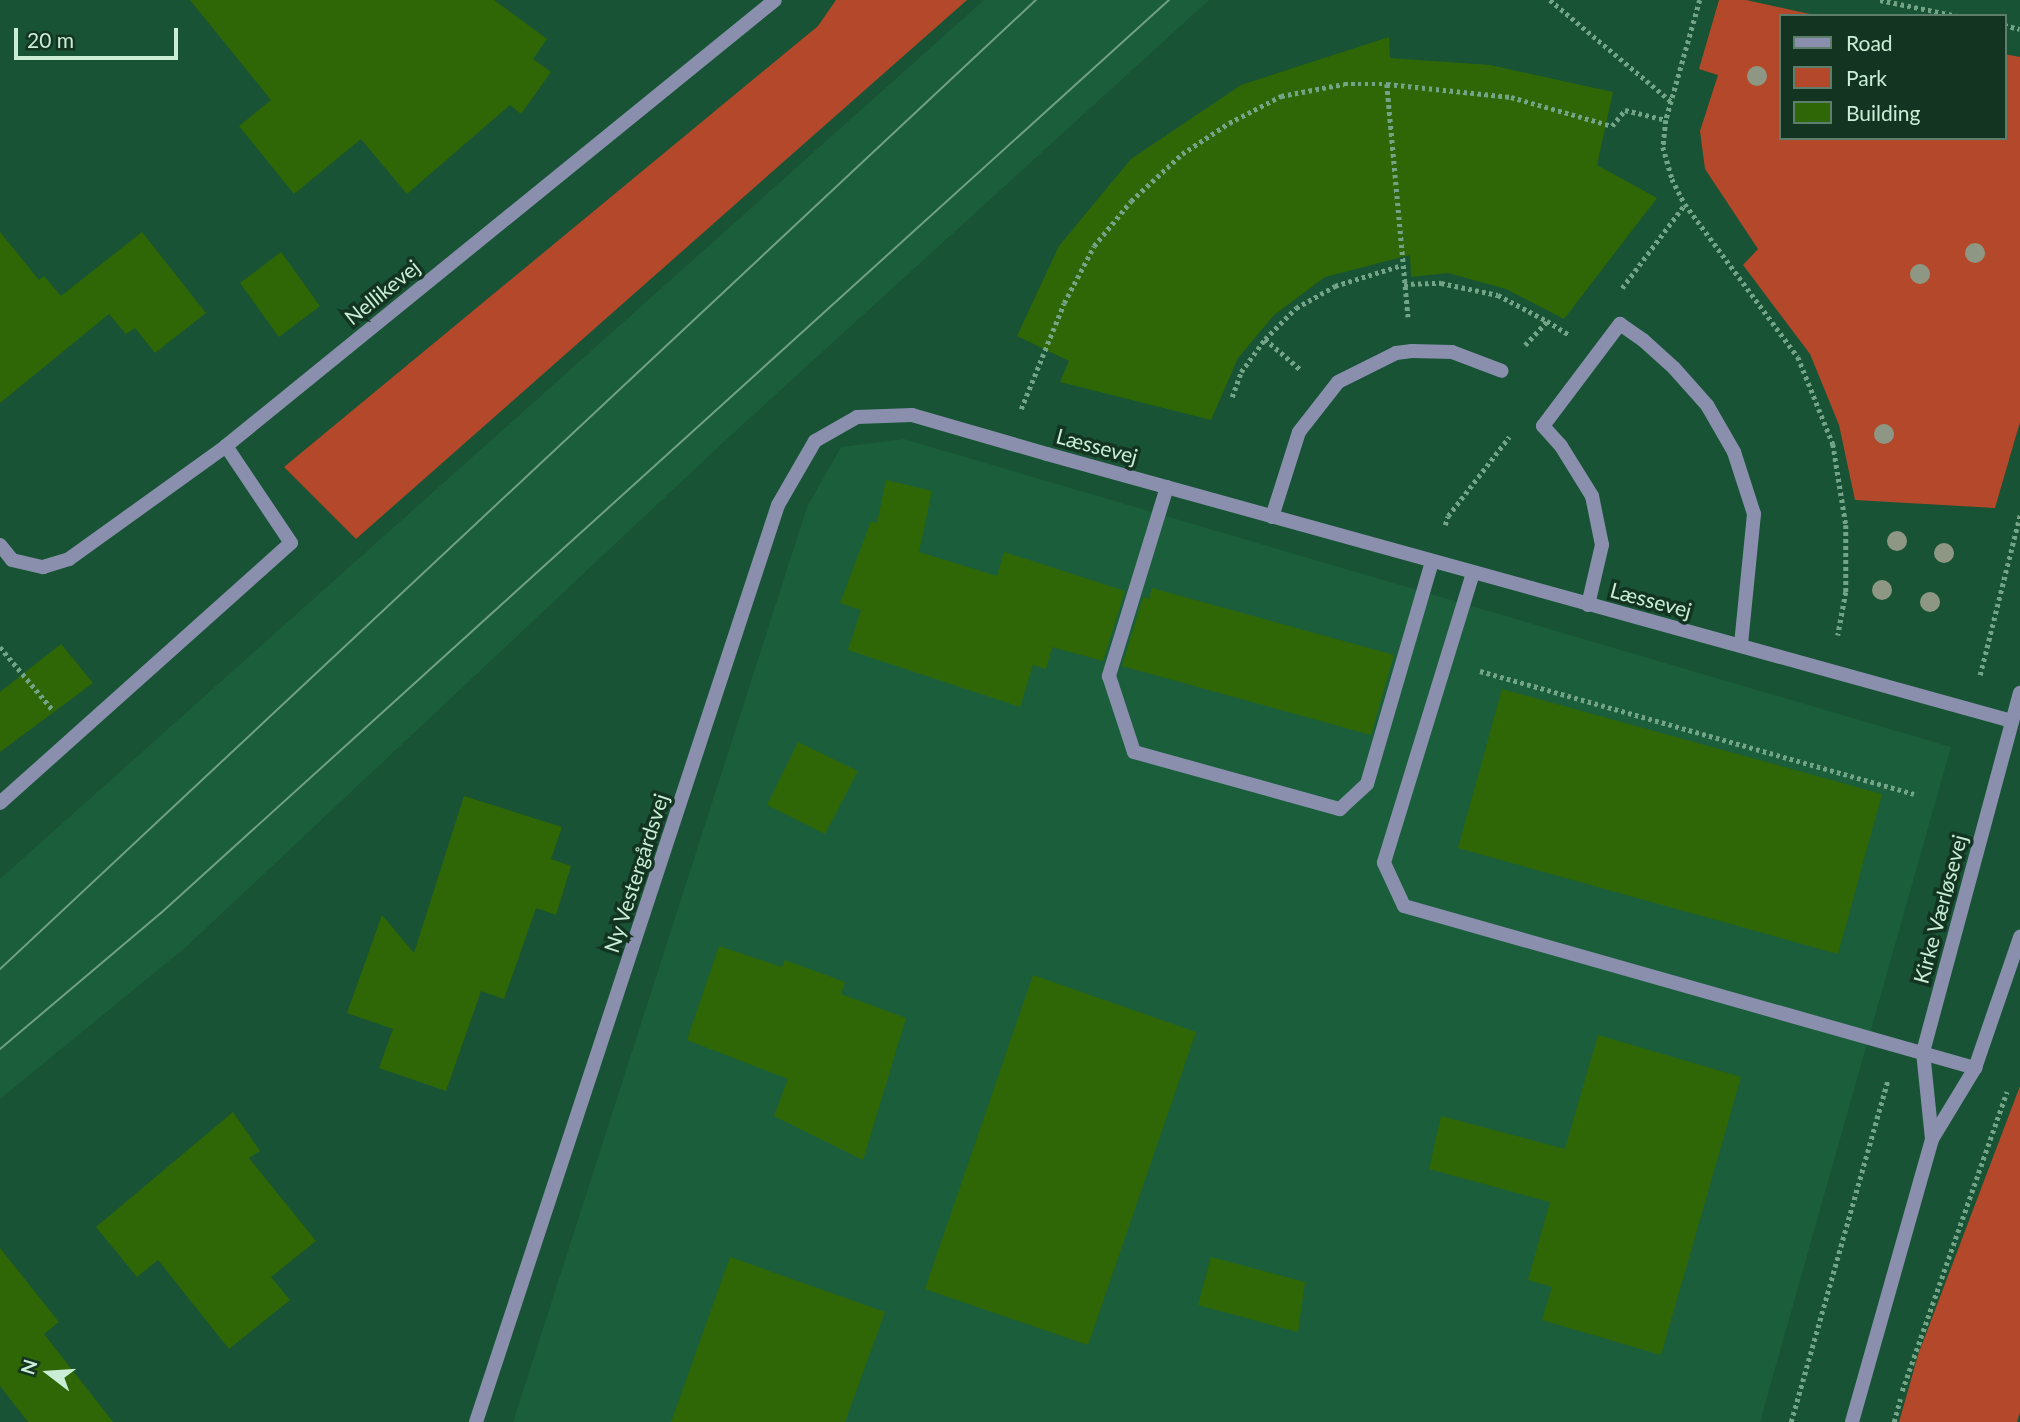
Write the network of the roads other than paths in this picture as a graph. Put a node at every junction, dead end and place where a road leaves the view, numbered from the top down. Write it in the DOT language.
graph roads {
  1 [pos="775,0"];
  2 [pos="1502,371"];
  3 [pos="912,415"];
  4 [pos="226,446"];
  5 [pos="1167,487"];
  6 [pos="1272,517"];
  7 [pos="0,545"];
  8 [pos="1432,562"];
  9 [pos="1473,573"];
  10 [pos="1588,604"];
  11 [pos="1741,645"];
  12 [pos="2020,693"];
  13 [pos="2016,722"];
  14 [pos="0,803"];
  15 [pos="2020,937"];
  16 [pos="1923,1052"];
  17 [pos="1975,1068"];
  18 [pos="1932,1139"];
  19 [pos="476,1422"];
  20 [pos="1852,1422"];
  1 -- 4 [label="street, Nellikevej"];
  2 -- 6 [label="street"];
  3 -- 5 [label="street, Læssevej"];
  3 -- 19 [label="street, Ny Vestergårdsvej"];
  4 -- 7 [label="street, Nellikevej"];
  4 -- 14 [label="street"];
  5 -- 6 [label="street, Læssevej"];
  5 -- 8 [label="street"];
  6 -- 8 [label="street, Læssevej"];
  8 -- 9 [label="street, Læssevej"];
  9 -- 10 [label="street, Læssevej"];
  9 -- 16 [label="street"];
  10 -- 11 [label="street, Læssevej"];
  10 -- 11 [label="street"];
  11 -- 13 [label="street, Læssevej"];
  12 -- 13 [label="street, Kirke Værløsevej"];
  13 -- 16 [label="street, Kirke Værløsevej"];
  15 -- 17 [label="street, Kirke Værløsevej"];
  16 -- 17 [label="street"];
  16 -- 18 [label="street, Kirke Værløsevej"];
  17 -- 18 [label="street, Kirke Værløsevej"];
  18 -- 20 [label="street, Kirke Værløsevej"];
}
